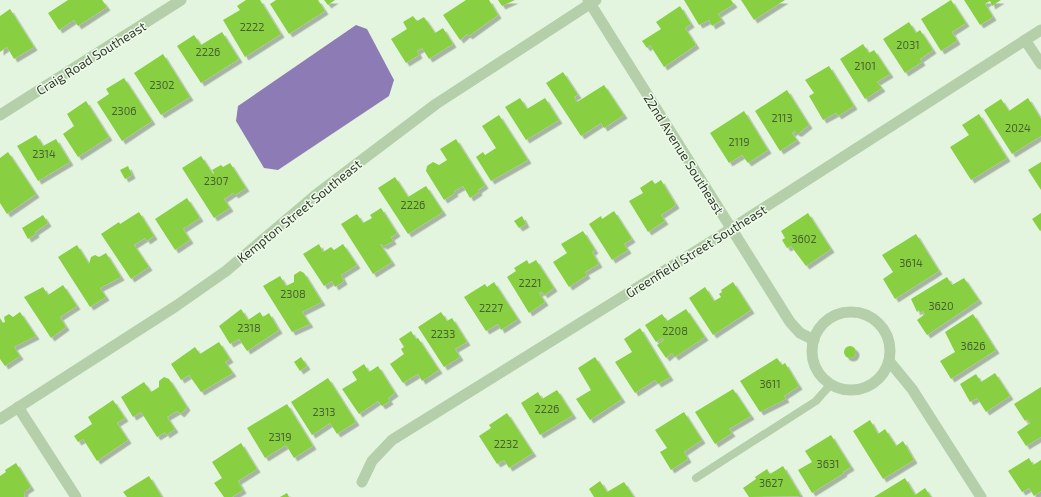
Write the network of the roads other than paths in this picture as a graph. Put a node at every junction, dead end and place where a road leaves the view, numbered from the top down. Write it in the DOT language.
graph roads {
  1 [pos="181,0"];
  2 [pos="591,1"];
  3 [pos="1041,30"];
  4 [pos="1025,40"];
  5 [pos="1041,64"];
  6 [pos="0,116"];
  7 [pos="731,228"];
  8 [pos="814,340"];
  9 [pos="889,361"];
  10 [pos="831,384"];
  11 [pos="18,407"];
  12 [pos="0,419"];
  13 [pos="696,478"];
  14 [pos="362,482"];
  15 [pos="76,497"];
  16 [pos="981,497"];
  1 -- 6 [label="street, Craig Road Southeast"];
  2 -- 7 [label="street, 22nd Avenue Southeast"];
  2 -- 11 [label="street, Kempton Street Southeast"];
  3 -- 4 [label="street, Greenfield Street Southeast"];
  4 -- 5 [label="street"];
  4 -- 7 [label="street, Greenfield Street Southeast"];
  7 -- 8 [label="street, 22nd Avenue Southeast"];
  7 -- 14 [label="street, Greenfield Street Southeast"];
  8 -- 9 [label="street"];
  8 -- 10 [label="street"];
  9 -- 10 [label="street"];
  9 -- 16 [label="street"];
  10 -- 13 [label="lane"];
  11 -- 12 [label="street, Kempton Street Southeast"];
  11 -- 15 [label="street"];
}
